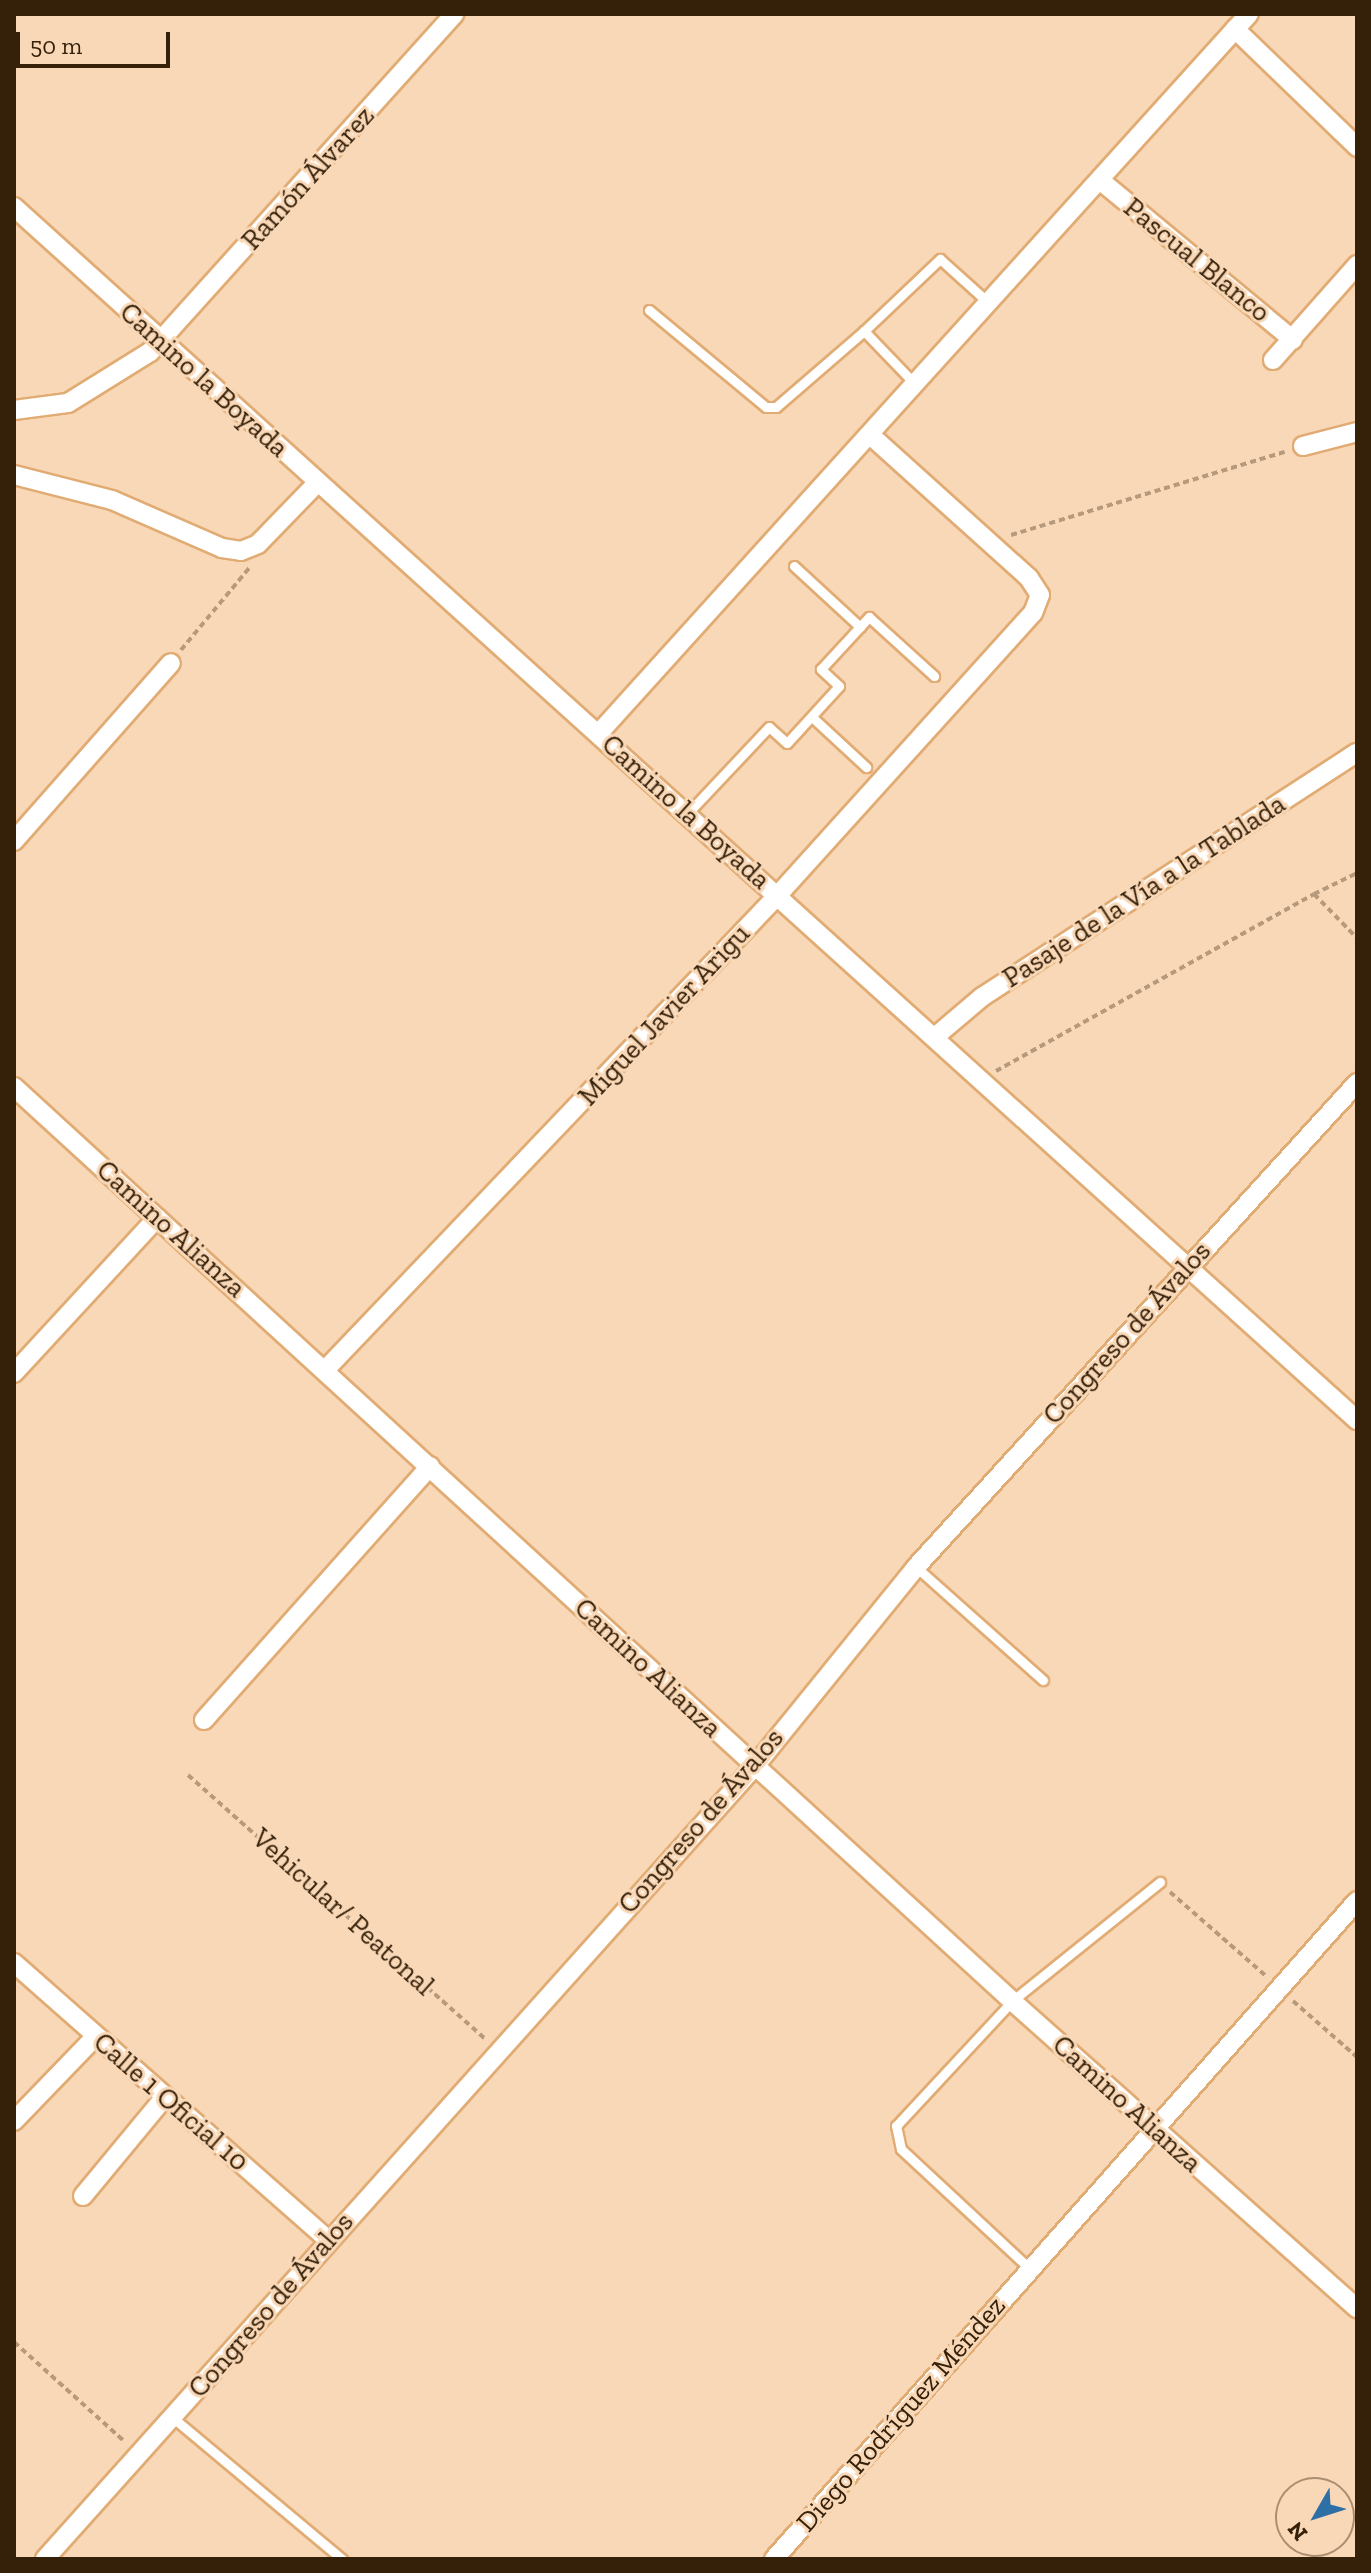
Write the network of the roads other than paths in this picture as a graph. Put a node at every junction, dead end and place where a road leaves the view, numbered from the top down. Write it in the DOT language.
graph roads {
  1 [pos="454,14"];
  2 [pos="1249,14"];
  3 [pos="1235,29"];
  4 [pos="1357,147"];
  5 [pos="1101,181"];
  6 [pos="14,207"];
  7 [pos="1357,265"];
  8 [pos="990,304"];
  9 [pos="649,310"];
  10 [pos="864,331"];
  11 [pos="1293,340"];
  12 [pos="162,341"];
  13 [pos="1273,360"];
  14 [pos="915,384"];
  15 [pos="14,410"];
  16 [pos="1357,432"];
  17 [pos="870,435"];
  18 [pos="1303,446"];
  19 [pos="14,475"];
  20 [pos="318,482"];
  21 [pos="794,566"];
  22 [pos="860,627"];
  23 [pos="171,663"];
  24 [pos="934,676"];
  25 [pos="812,717"];
  26 [pos="599,733"];
  27 [pos="1357,753"];
  28 [pos="866,767"];
  29 [pos="686,815"];
  30 [pos="14,841"];
  31 [pos="778,895"];
  32 [pos="936,1036"];
  33 [pos="1357,1083"];
  34 [pos="14,1087"];
  35 [pos="157,1218"];
  36 [pos="1185,1268"];
  37 [pos="326,1369"];
  38 [pos="14,1373"];
  39 [pos="1357,1420"];
  40 [pos="430,1466"];
  41 [pos="916,1567"];
  42 [pos="1043,1680"];
  43 [pos="204,1720"];
  44 [pos="755,1766"];
  45 [pos="1160,1882"];
  46 [pos="1357,1901"];
  47 [pos="14,1963"];
  48 [pos="1012,2001"];
  49 [pos="96,2036"];
  50 [pos="165,2097"];
  51 [pos="14,2121"];
  52 [pos="1155,2127"];
  53 [pos="83,2196"];
  54 [pos="328,2240"];
  55 [pos="1029,2268"];
  56 [pos="1357,2308"];
  57 [pos="172,2417"];
  58 [pos="45,2559"];
  59 [pos="342,2559"];
  60 [pos="774,2559"];
  1 -- 12 [label="street, Ramón Álvarez"];
  2 -- 3 [label="street"];
  3 -- 4 [label="street"];
  3 -- 5 [label="street"];
  5 -- 8 [label="street"];
  5 -- 11 [label="street, Pascual Blanco"];
  6 -- 12 [label="street, Camino la Boyada"];
  7 -- 11 [label="street"];
  8 -- 10 [label="lane"];
  8 -- 14 [label="street"];
  9 -- 10 [label="lane"];
  10 -- 14 [label="lane"];
  11 -- 13 [label="street"];
  12 -- 15 [label="street, Ramón Álvarez"];
  12 -- 20 [label="street, Camino la Boyada"];
  14 -- 17 [label="street"];
  16 -- 18 [label="street"];
  17 -- 26 [label="street"];
  17 -- 31 [label="street, Miguel Javier Arigu"];
  19 -- 20 [label="street"];
  20 -- 26 [label="street, Camino la Boyada"];
  21 -- 22 [label="lane"];
  22 -- 24 [label="lane"];
  22 -- 25 [label="lane"];
  23 -- 30 [label="street"];
  25 -- 28 [label="lane"];
  25 -- 29 [label="lane"];
  26 -- 29 [label="street, Camino la Boyada"];
  27 -- 32 [label="street, Pasaje de la Vía a la Tablada"];
  29 -- 31 [label="street, Camino la Boyada"];
  31 -- 32 [label="street, Camino la Boyada"];
  31 -- 37 [label="street, Miguel Javier Arigu"];
  32 -- 36 [label="street, Camino la Boyada"];
  33 -- 36 [label="street, Congreso de Ávalos"];
  34 -- 35 [label="street, Camino Alianza"];
  35 -- 37 [label="street, Camino Alianza"];
  35 -- 38 [label="street"];
  36 -- 39 [label="street, Camino la Boyada"];
  36 -- 41 [label="street, Congreso de Ávalos"];
  37 -- 40 [label="street, Camino Alianza"];
  40 -- 43 [label="street"];
  40 -- 44 [label="street, Camino Alianza"];
  41 -- 42 [label="lane"];
  41 -- 44 [label="street, Congreso de Ávalos"];
  44 -- 48 [label="street, Camino Alianza"];
  44 -- 54 [label="street, Congreso de Ávalos"];
  45 -- 48 [label="lane"];
  46 -- 52 [label="street, Diego Rodríguez Méndez"];
  47 -- 49 [label="street, Calle 1 Oficial 10"];
  48 -- 52 [label="street, Camino Alianza"];
  48 -- 55 [label="lane"];
  49 -- 50 [label="street, Calle 1 Oficial 10"];
  49 -- 51 [label="street"];
  50 -- 53 [label="street"];
  50 -- 54 [label="street, Calle 1 Oficial 10"];
  52 -- 55 [label="street, Diego Rodríguez Méndez"];
  52 -- 56 [label="street, Camino Alianza"];
  54 -- 57 [label="street, Congreso de Ávalos"];
  55 -- 60 [label="street, Diego Rodríguez Méndez"];
  57 -- 58 [label="street, Congreso de Ávalos"];
  57 -- 59 [label="lane"];
}
